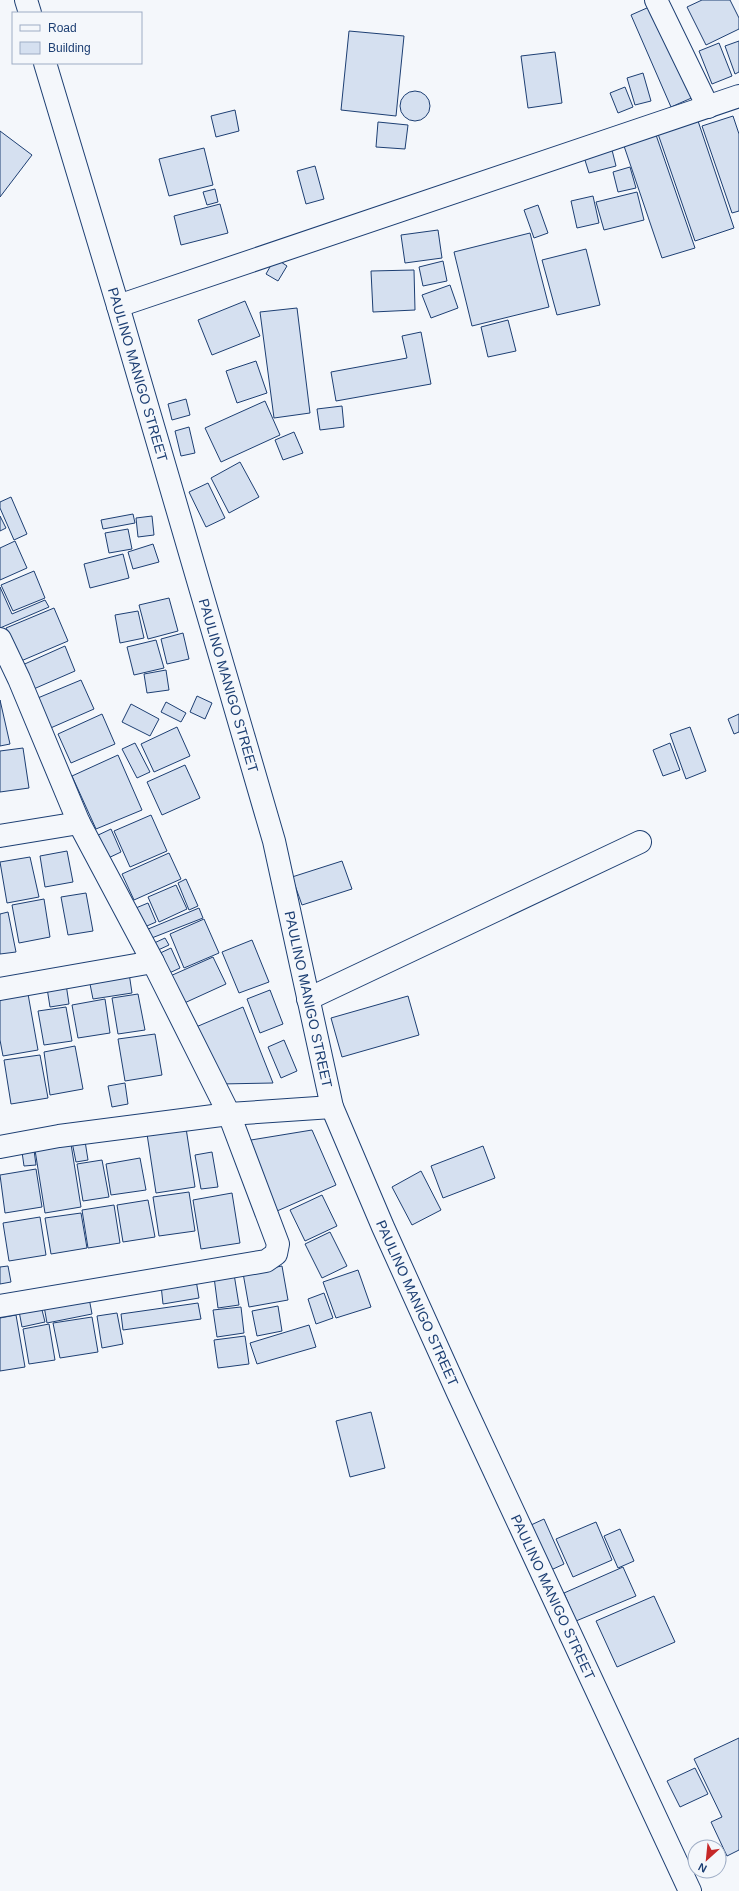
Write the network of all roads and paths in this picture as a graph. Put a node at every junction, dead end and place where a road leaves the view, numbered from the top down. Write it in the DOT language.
graph roads {
  1 [pos="26,0"];
  2 [pos="656,0"];
  3 [pos="30,12"];
  4 [pos="45,64"];
  5 [pos="739,96"];
  6 [pos="708,107"];
  7 [pos="118,306"];
  8 [pos="0,638"];
  9 [pos="10,680"];
  10 [pos="80,823"];
  11 [pos="0,836"];
  12 [pos="640,842"];
  13 [pos="153,962"];
  14 [pos="0,989"];
  15 [pos="308,999"];
  16 [pos="332,1107"];
  17 [pos="229,1114"];
  18 [pos="0,1147"];
  19 [pos="0,1306"];
  20 [pos="690,1891"];
  1 -- 3 [label="street"];
  2 -- 6 [label="street"];
  4 -- 7 [label="street, PAULINO MANIGO STREET"];
  5 -- 6 [label="street"];
  6 -- 7 [label="street"];
  7 -- 15 [label="street, PAULINO MANIGO STREET"];
  8 -- 9 [label="street"];
  9 -- 10 [label="street"];
  10 -- 11 [label="street"];
  10 -- 13 [label="street"];
  12 -- 15 [label="street"];
  13 -- 14 [label="street"];
  13 -- 17 [label="street"];
  15 -- 16 [label="street, PAULINO MANIGO STREET"];
  16 -- 17 [label="street"];
  16 -- 20 [label="street, PAULINO MANIGO STREET"];
  17 -- 18 [label="street"];
  17 -- 19 [label="street"];
}
